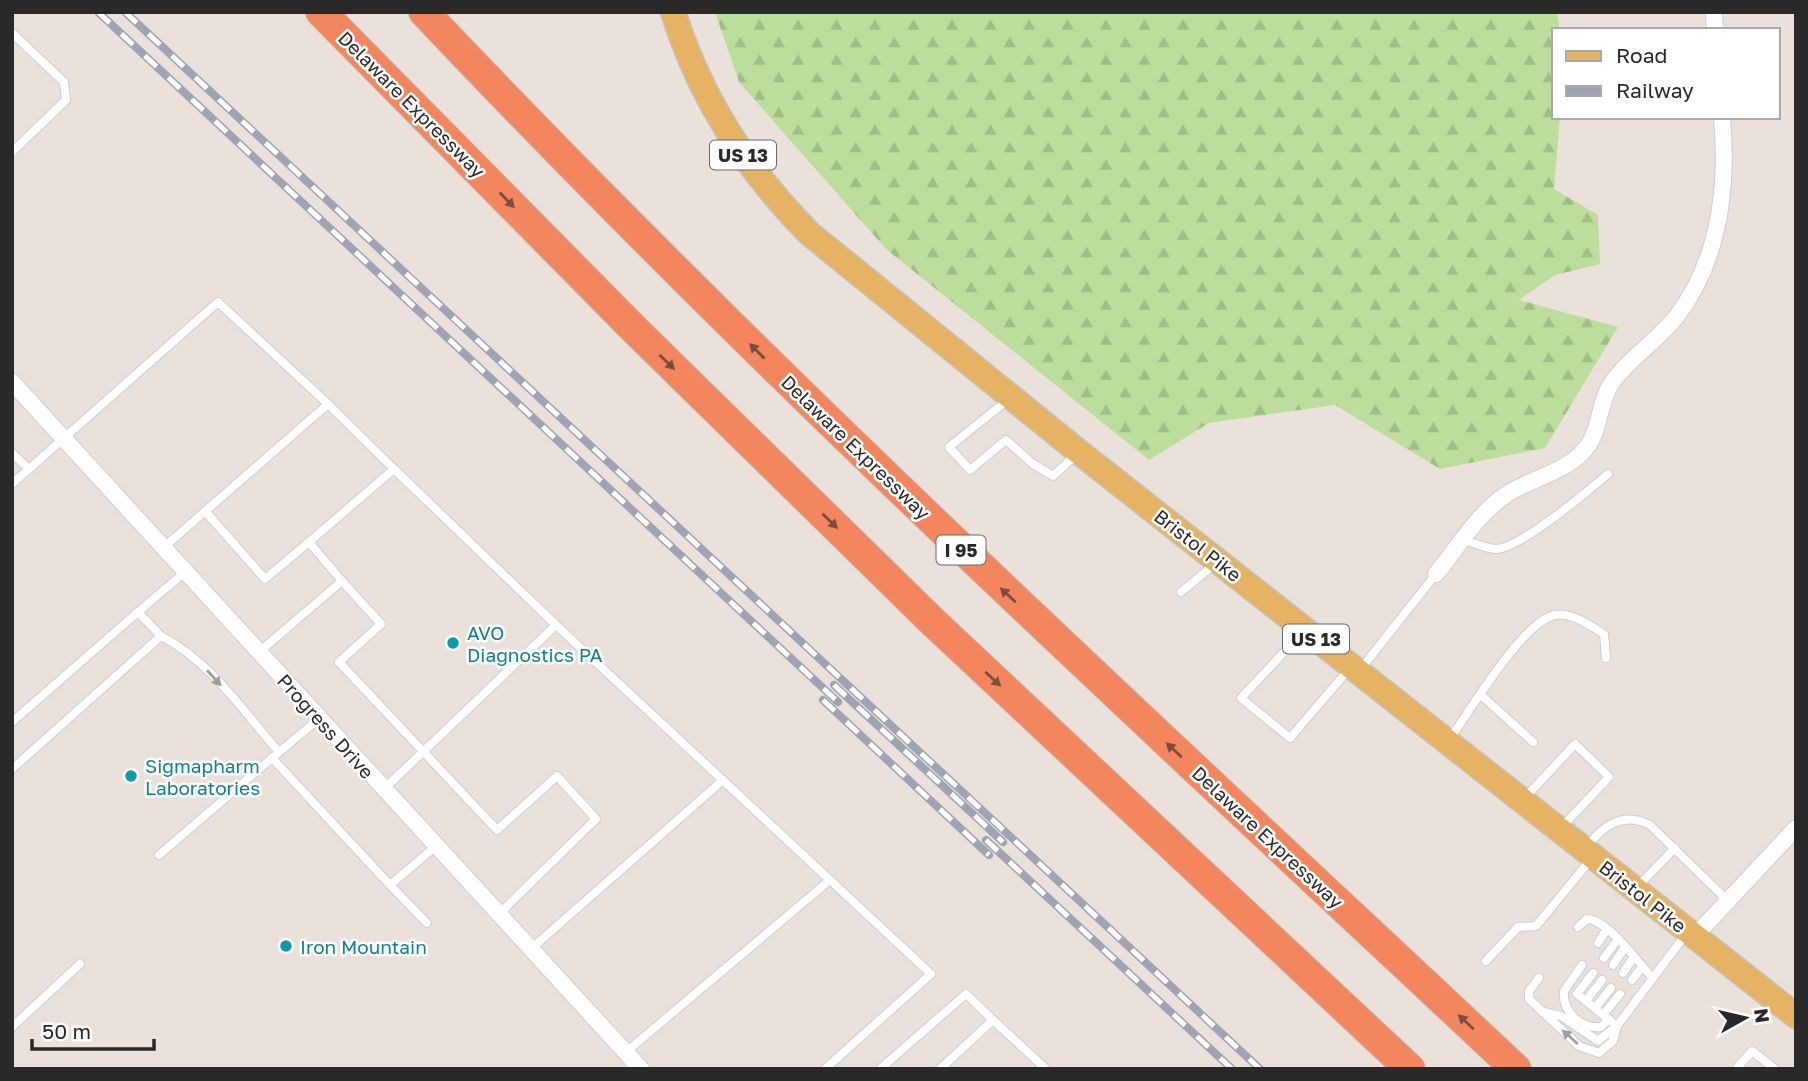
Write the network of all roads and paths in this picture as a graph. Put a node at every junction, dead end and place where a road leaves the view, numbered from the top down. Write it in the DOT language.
graph roads {
  1 [pos="310,12"];
  2 [pos="321,12"];
  3 [pos="424,12"];
  4 [pos="673,12"];
  5 [pos="12,33"];
  6 [pos="346,39"];
  7 [pos="1722,119"];
  8 [pos="12,152"];
  9 [pos="12,382"];
  10 [pos="1011,397"];
  11 [pos="328,404"];
  12 [pos="64,438"];
  13 [pos="1079,452"];
  14 [pos="12,453"];
  15 [pos="394,469"];
  16 [pos="29,470"];
  17 [pos="1608,474"];
  18 [pos="12,484"];
  19 [pos="205,511"];
  20 [pos="1464,540"];
  21 [pos="309,542"];
  22 [pos="163,548"];
  23 [pos="1219,561"];
  24 [pos="185,572"];
  25 [pos="1436,574"];
  26 [pos="342,581"];
  27 [pos="1181,592"];
  28 [pos="138,612"];
  29 [pos="556,625"];
  30 [pos="1305,630"];
  31 [pos="161,636"];
  32 [pos="259,652"];
  33 [pos="1606,658"];
  34 [pos="1355,669"];
  35 [pos="1481,695"];
  36 [pos="320,718"];
  37 [pos="12,722"];
  38 [pos="1447,742"];
  39 [pos="1533,742"];
  40 [pos="422,752"];
  41 [pos="276,755"];
  42 [pos="12,769"];
  43 [pos="723,780"];
  44 [pos="384,789"];
  45 [pos="1521,801"];
  46 [pos="1796,828"];
  47 [pos="1559,830"];
  48 [pos="436,846"];
  49 [pos="1675,848"];
  50 [pos="1589,854"];
  51 [pos="159,855"];
  52 [pos="830,880"];
  53 [pos="390,885"];
  54 [pos="1635,890"];
  55 [pos="1728,901"];
  56 [pos="499,914"];
  57 [pos="427,923"];
  58 [pos="1578,927"];
  59 [pos="1607,929"];
  60 [pos="1691,934"];
  61 [pos="1618,939"];
  62 [pos="1598,943"];
  63 [pos="1625,947"];
  64 [pos="532,948"];
  65 [pos="1604,958"];
  66 [pos="1633,958"];
  67 [pos="1486,961"];
  68 [pos="80,964"];
  69 [pos="1582,965"];
  70 [pos="1613,965"];
  71 [pos="1642,967"];
  72 [pos="1593,973"];
  73 [pos="1623,973"];
  74 [pos="1539,978"];
  75 [pos="1653,978"];
  76 [pos="1602,980"];
  77 [pos="1632,980"];
  78 [pos="1611,988"];
  79 [pos="1620,994"];
  80 [pos="1586,1002"];
  81 [pos="1595,1008"];
  82 [pos="1796,1016"];
  83 [pos="1606,1017"];
  84 [pos="993,1020"];
  85 [pos="1617,1026"];
  86 [pos="12,1027"];
  87 [pos="626,1052"];
  88 [pos="641,1069"];
  89 [pos="825,1069"];
  90 [pos="880,1069"];
  91 [pos="940,1069"];
  92 [pos="1046,1069"];
  93 [pos="1410,1069"];
  94 [pos="1516,1069"];
  95 [pos="1736,1069"];
  96 [pos="1775,1069"];
  1 -- 6 [label="highway"];
  2 -- 6 [label="highway, Delaware Expressway"];
  94 -- 3 [label="highway, Delaware Expressway / I 95, one-way"];
  4 -- 10 [label="main road, Bristol Pike / US 13"];
  5 -- 8 [label="lane"];
  6 -- 93 [label="highway, Delaware Expressway, one-way"];
  7 -- 20 [label="street"];
  9 -- 12 [label="street, Progress Drive"];
  10 -- 13 [label="main road, Bristol Pike / US 13"];
  10 -- 13 [label="lane"];
  11 -- 12 [label="lane"];
  11 -- 15 [label="lane"];
  11 -- 19 [label="lane"];
  12 -- 16 [label="lane"];
  12 -- 22 [label="street, Progress Drive"];
  13 -- 23 [label="main road, Bristol Pike / US 13"];
  14 -- 16 [label="lane"];
  15 -- 21 [label="lane"];
  15 -- 29 [label="lane"];
  16 -- 18 [label="lane"];
  17 -- 20 [label="lane"];
  19 -- 21 [label="lane"];
  19 -- 22 [label="lane"];
  20 -- 25 [label="street"];
  21 -- 26 [label="lane"];
  22 -- 24 [label="street, Progress Drive"];
  23 -- 27 [label="lane"];
  23 -- 30 [label="main road, Bristol Pike / US 13"];
  24 -- 28 [label="lane"];
  24 -- 32 [label="street, Progress Drive"];
  25 -- 34 [label="lane"];
  26 -- 32 [label="lane"];
  26 -- 40 [label="lane"];
  28 -- 31 [label="lane"];
  28 -- 37 [label="lane"];
  29 -- 40 [label="lane"];
  29 -- 43 [label="lane"];
  30 -- 34 [label="main road, Bristol Pike / US 13"];
  30 -- 34 [label="lane"];
  31 -- 41 [label="lane, one-way"];
  31 -- 42 [label="lane"];
  32 -- 36 [label="street, Progress Drive"];
  33 -- 35 [label="lane"];
  34 -- 38 [label="main road, Bristol Pike / US 13"];
  35 -- 38 [label="lane"];
  35 -- 39 [label="lane"];
  36 -- 41 [label="lane"];
  36 -- 44 [label="street, Progress Drive"];
  38 -- 45 [label="main road, Bristol Pike / US 13"];
  40 -- 44 [label="lane"];
  40 -- 56 [label="lane"];
  41 -- 51 [label="lane"];
  41 -- 53 [label="lane"];
  43 -- 52 [label="lane"];
  43 -- 64 [label="lane"];
  44 -- 48 [label="street, Progress Drive"];
  45 -- 47 [label="main road, Bristol Pike / US 13"];
  45 -- 47 [label="lane"];
  46 -- 55 [label="street"];
  47 -- 50 [label="main road, Bristol Pike / US 13"];
  48 -- 53 [label="lane"];
  48 -- 56 [label="street, Progress Drive"];
  49 -- 50 [label="lane"];
  49 -- 54 [label="lane"];
  49 -- 55 [label="lane"];
  50 -- 54 [label="main road, Bristol Pike / US 13"];
  50 -- 67 [label="lane"];
  52 -- 87 [label="lane"];
  52 -- 89 [label="lane"];
  53 -- 57 [label="lane"];
  54 -- 60 [label="main road, Bristol Pike / US 13"];
  55 -- 60 [label="street"];
  56 -- 64 [label="street, Progress Drive"];
  58 -- 59 [label="lane"];
  59 -- 61 [label="lane"];
  59 -- 62 [label="lane"];
  60 -- 75 [label="lane"];
  60 -- 82 [label="main road, Bristol Pike / US 13"];
  61 -- 63 [label="lane"];
  61 -- 65 [label="lane"];
  63 -- 66 [label="lane"];
  63 -- 70 [label="lane"];
  64 -- 87 [label="street, Progress Drive"];
  66 -- 71 [label="lane"];
  66 -- 73 [label="lane"];
  68 -- 86 [label="lane"];
  69 -- 83 [label="lane"];
  71 -- 75 [label="lane"];
  71 -- 77 [label="lane"];
  72 -- 80 [label="lane"];
  85 -- 74 [label="lane, one-way"];
  75 -- 85 [label="lane"];
  76 -- 80 [label="lane"];
  78 -- 81 [label="lane"];
  79 -- 83 [label="lane"];
  80 -- 81 [label="lane"];
  81 -- 83 [label="lane"];
  83 -- 85 [label="lane"];
  84 -- 90 [label="lane"];
  84 -- 91 [label="lane"];
  84 -- 92 [label="lane"];
  87 -- 88 [label="street, Progress Drive"];
  95 -- 96 [label="lane"];
}
